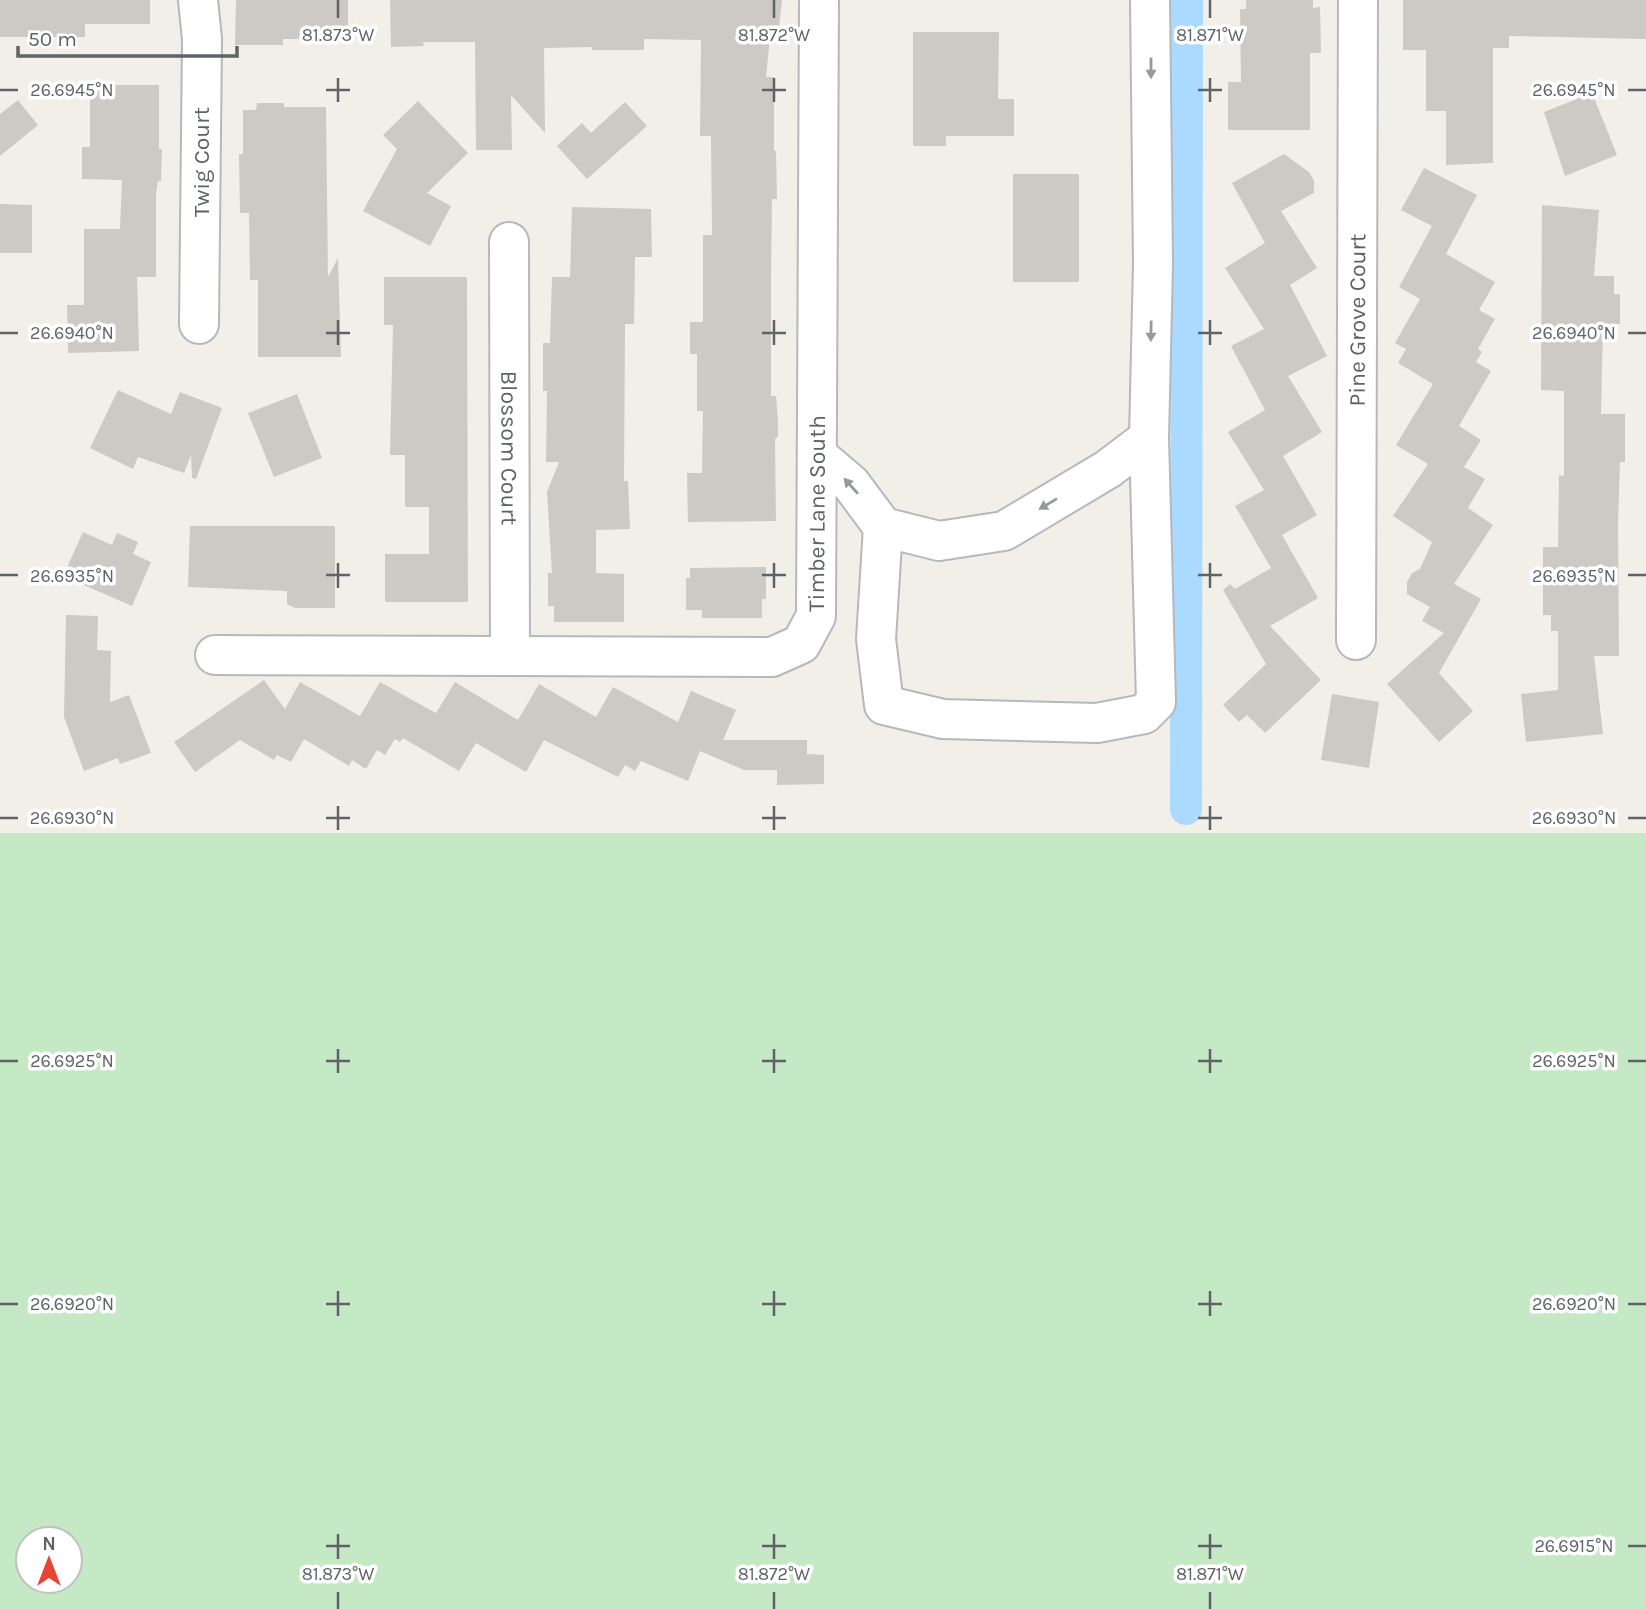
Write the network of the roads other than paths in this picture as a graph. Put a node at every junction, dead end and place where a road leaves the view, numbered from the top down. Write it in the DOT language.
graph roads {
  1 [pos="198,0"];
  2 [pos="819,0"];
  3 [pos="1150,0"];
  4 [pos="1358,0"];
  5 [pos="509,242"];
  6 [pos="199,324"];
  7 [pos="1149,438"];
  8 [pos="817,455"];
  9 [pos="883,527"];
  10 [pos="1356,640"];
  11 [pos="510,654"];
  12 [pos="215,655"];
  1 -- 6 [label="street, Twig Court"];
  2 -- 8 [label="street, Timber Lane South"];
  3 -- 7 [label="street, one-way"];
  4 -- 10 [label="street, Pine Grove Court"];
  5 -- 11 [label="street, Blossom Court"];
  7 -- 9 [label="street, one-way"];
  7 -- 9 [label="street"];
  9 -- 8 [label="street, one-way"];
  8 -- 11 [label="street, Timber Lane South"];
  11 -- 12 [label="street, Timber Lane South"];
}
